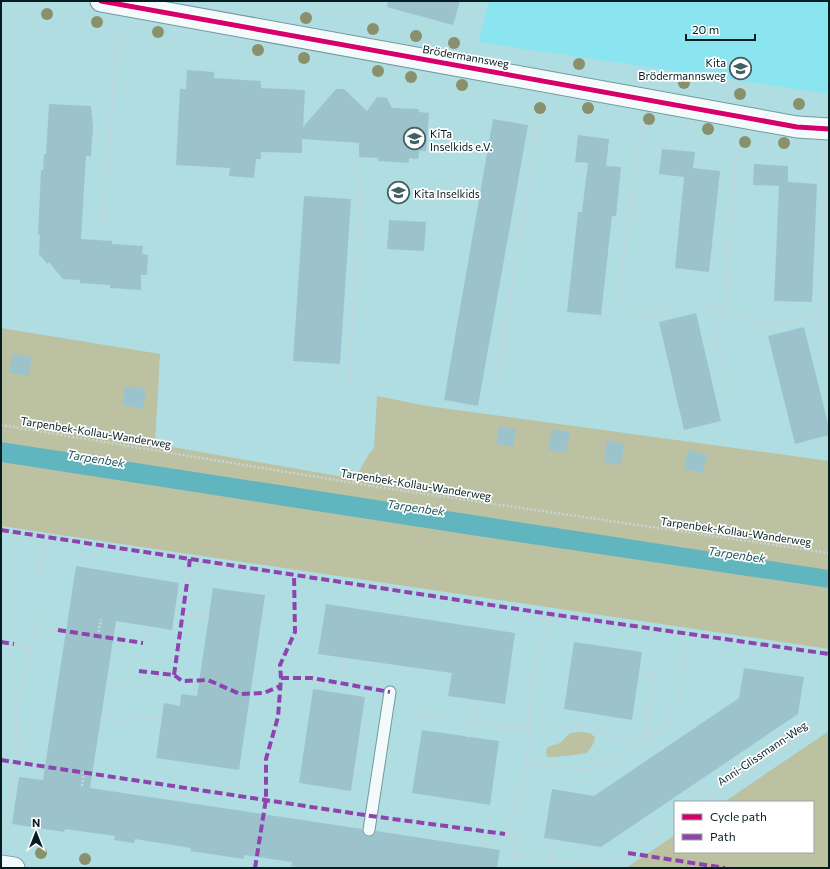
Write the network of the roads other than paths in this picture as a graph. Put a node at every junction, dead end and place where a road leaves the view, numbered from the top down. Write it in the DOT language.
graph roads {
  1 [pos="110,3"];
  2 [pos="825,129"];
  3 [pos="390,692"];
  4 [pos="369,830"];
  5 [pos="1,866"];
  6 [pos="14,868"];
  1 -- 2 [label="street, Brödermannsweg"];
  3 -- 4 [label="lane"];
  5 -- 6 [label="street"];
}
